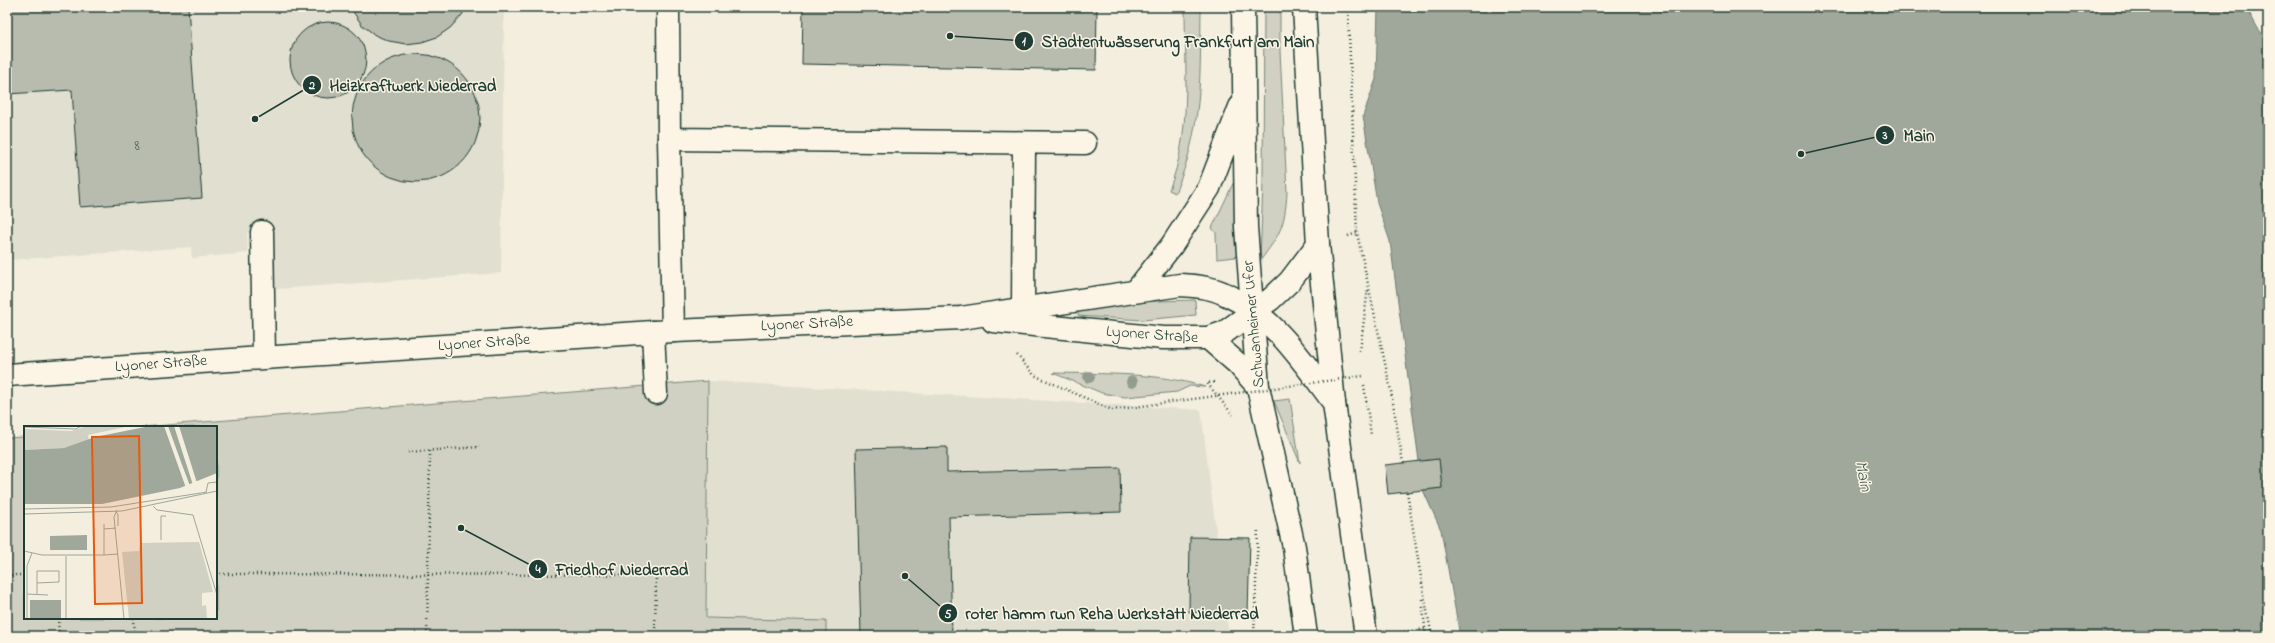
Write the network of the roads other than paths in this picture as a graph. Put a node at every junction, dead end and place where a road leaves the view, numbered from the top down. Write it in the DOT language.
graph roads {
  1 [pos="668,7"];
  2 [pos="1243,7"];
  3 [pos="1304,7"];
  4 [pos="1244,94"];
  5 [pos="669,139"];
  6 [pos="1024,142"];
  7 [pos="1085,143"];
  8 [pos="262,232"];
  9 [pos="1318,244"];
  10 [pos="1136,291"];
  11 [pos="1023,308"];
  12 [pos="1252,311"];
  13 [pos="961,318"];
  14 [pos="663,331"];
  15 [pos="1208,338"];
  16 [pos="264,357"];
  17 [pos="7,375"];
  18 [pos="1258,387"];
  19 [pos="656,393"];
  20 [pos="1334,403"];
  21 [pos="1306,636"];
  22 [pos="1366,636"];
  1 -- 5 [label="main road"];
  2 -- 4 [label="main road, Schwanheimer Ufer"];
  3 -- 9 [label="main road"];
  4 -- 10 [label="main road"];
  4 -- 12 [label="main road, Schwanheimer Ufer"];
  5 -- 6 [label="main road"];
  5 -- 14 [label="main road"];
  6 -- 7 [label="main road"];
  6 -- 11 [label="main road"];
  8 -- 16 [label="main road"];
  9 -- 12 [label="main road"];
  9 -- 20 [label="main road"];
  10 -- 11 [label="main road, Lyoner Straße"];
  10 -- 12 [label="main road, Lyoner Straße"];
  11 -- 13 [label="main road, Lyoner Straße"];
  12 -- 15 [label="main road, Lyoner Straße"];
  12 -- 18 [label="main road, Schwanheimer Ufer"];
  12 -- 20 [label="main road"];
  13 -- 14 [label="main road, Lyoner Straße"];
  13 -- 15 [label="main road, Lyoner Straße"];
  14 -- 16 [label="main road, Lyoner Straße"];
  14 -- 19 [label="main road"];
  15 -- 18 [label="main road"];
  16 -- 17 [label="main road, Lyoner Straße"];
  18 -- 21 [label="main road, Schwanheimer Ufer"];
  20 -- 22 [label="main road"];
}
